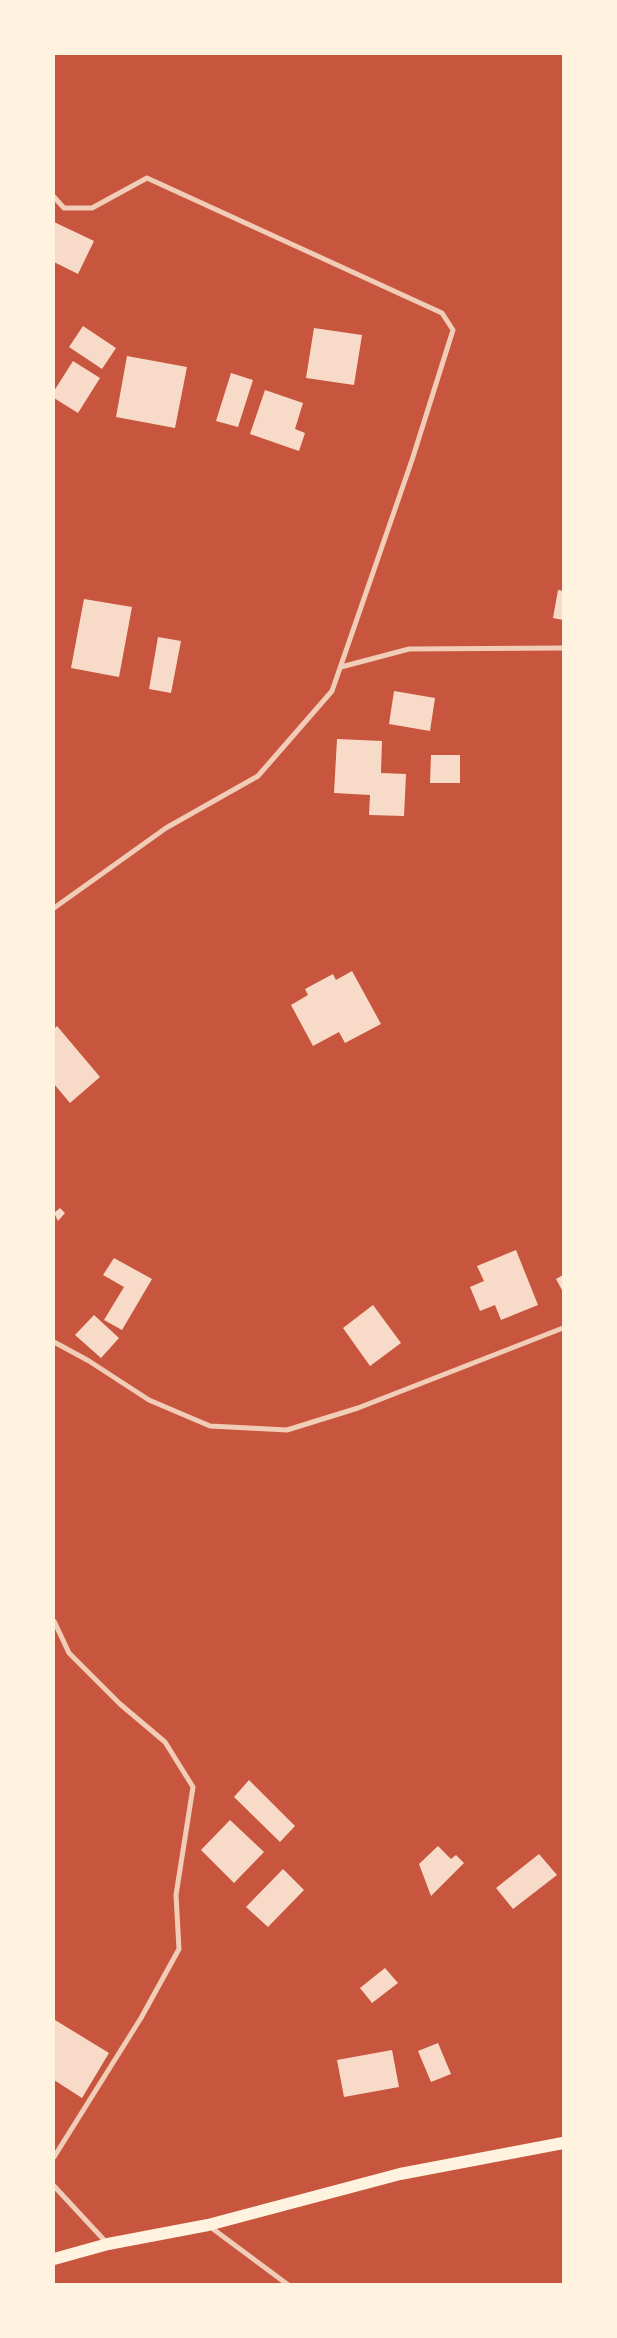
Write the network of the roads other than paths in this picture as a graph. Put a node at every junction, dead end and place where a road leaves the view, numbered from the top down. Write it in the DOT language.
graph roads {
  1 [pos="54,198"];
  2 [pos="563,648"];
  3 [pos="341,667"];
  4 [pos="54,908"];
  5 [pos="563,1328"];
  6 [pos="54,1342"];
  7 [pos="54,1621"];
  8 [pos="563,2143"];
  9 [pos="54,2157"];
  10 [pos="54,2186"];
  11 [pos="208,2225"];
  12 [pos="108,2244"];
  13 [pos="54,2259"];
  14 [pos="287,2284"];
  1 -- 3 [label="street"];
  2 -- 3 [label="street"];
  3 -- 4 [label="street"];
  5 -- 6 [label="street"];
  7 -- 9 [label="street"];
  8 -- 11 [label="main road"];
  10 -- 12 [label="street"];
  11 -- 12 [label="main road"];
  11 -- 14 [label="street"];
  12 -- 13 [label="main road"];
}
